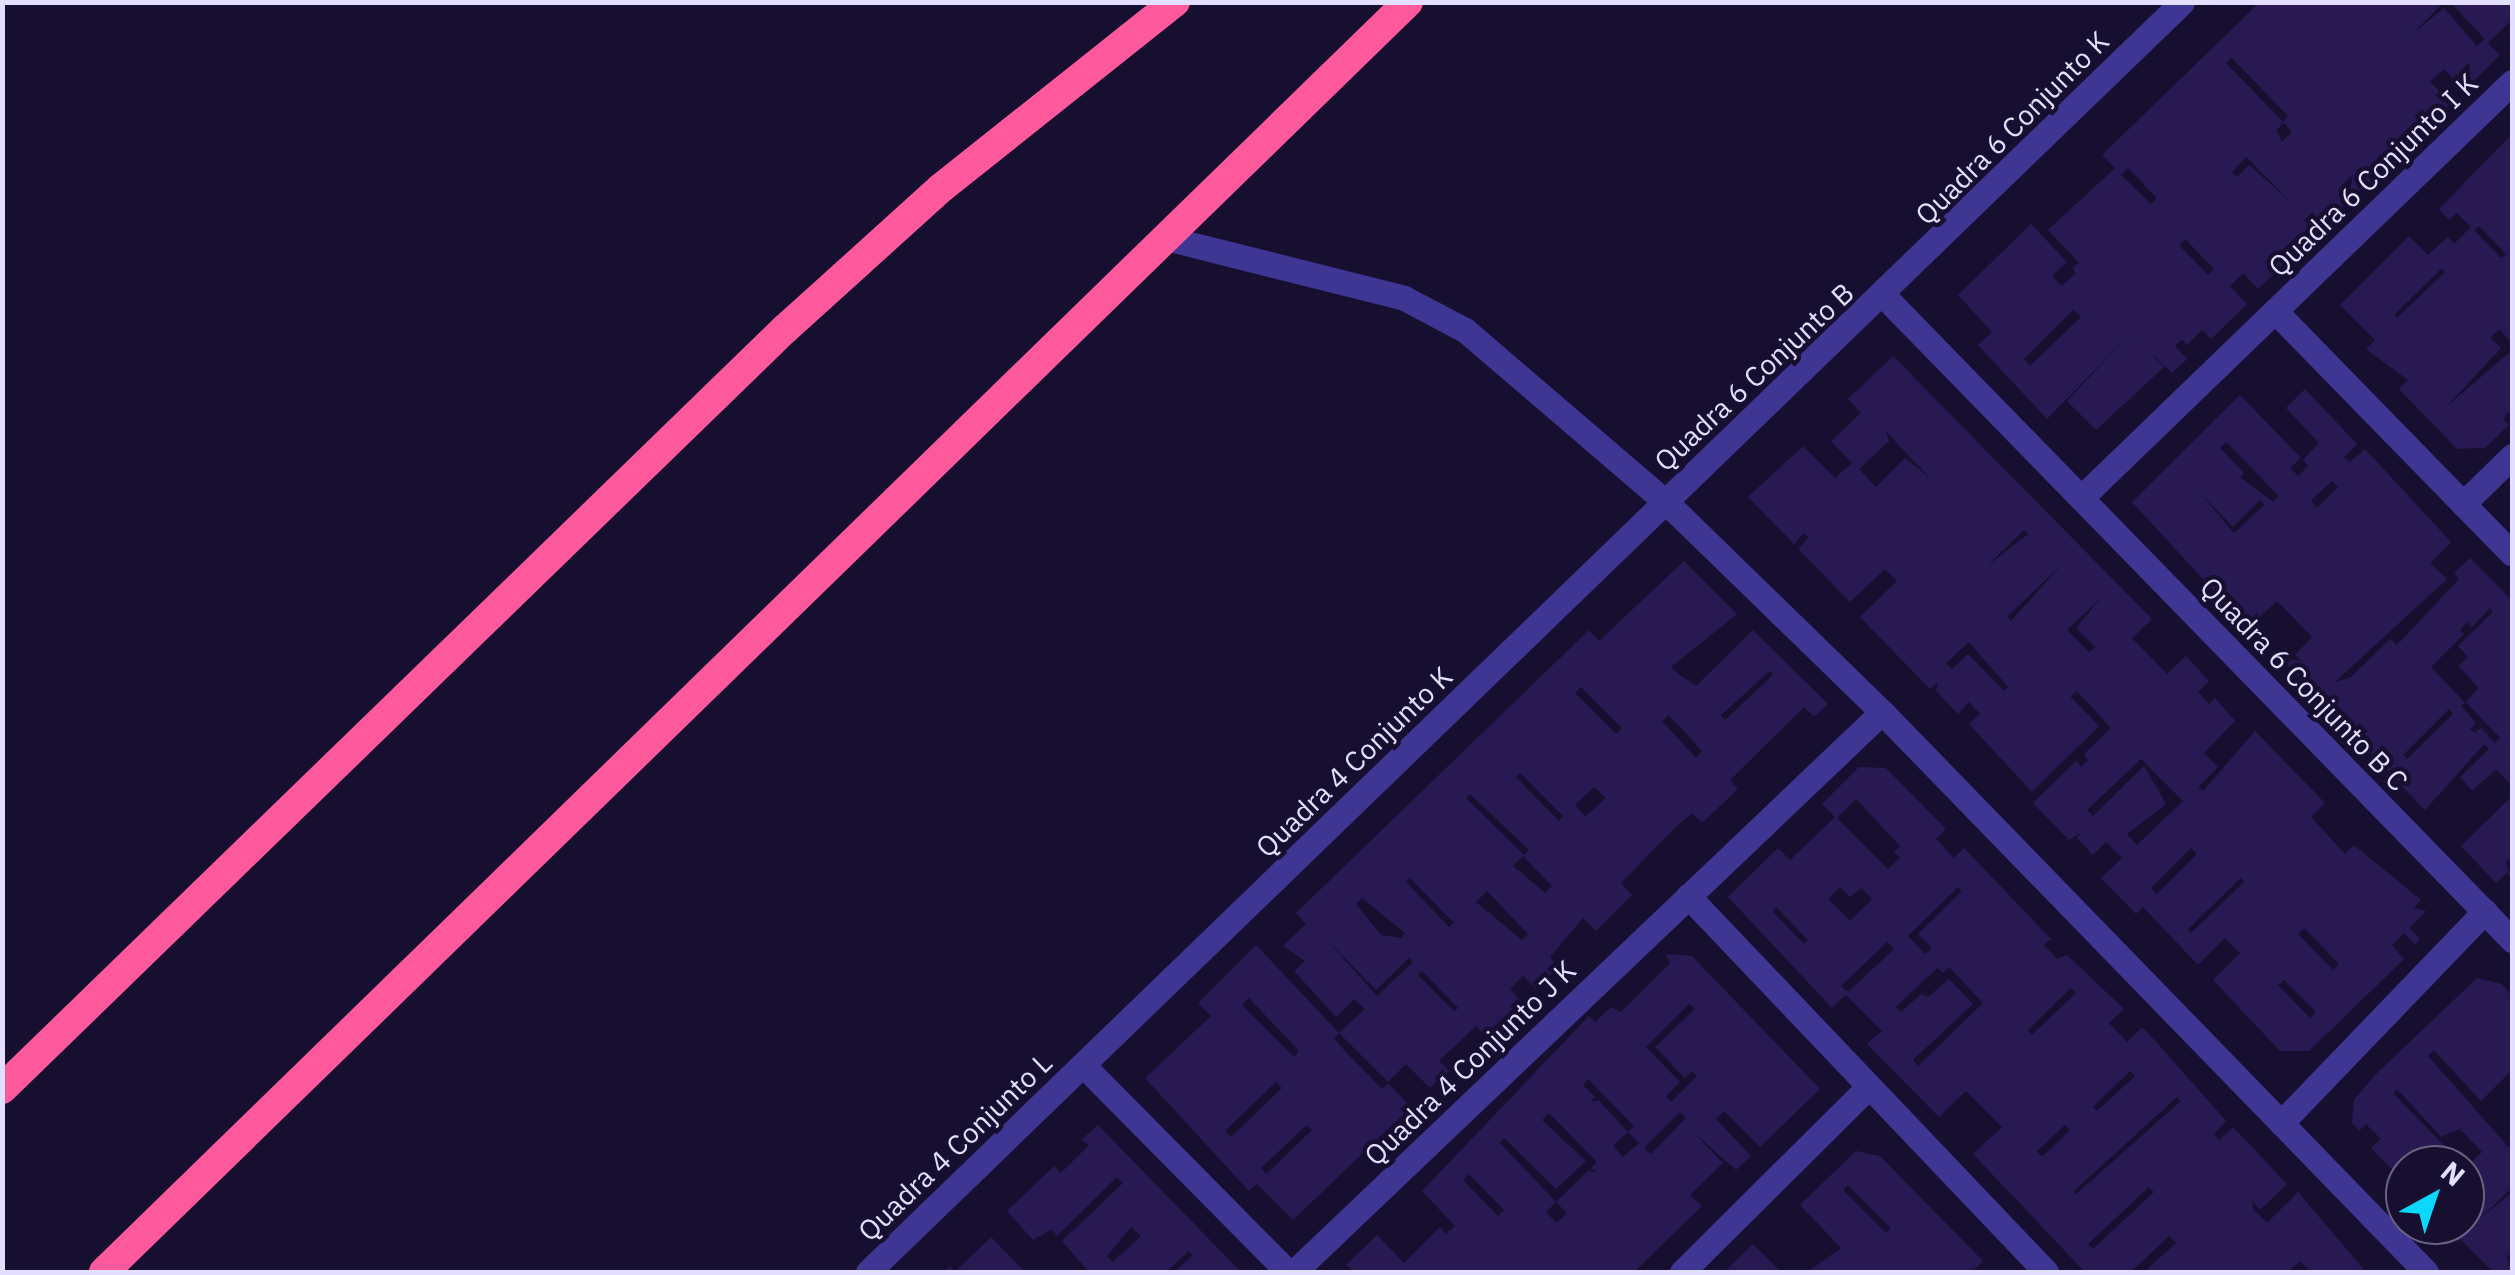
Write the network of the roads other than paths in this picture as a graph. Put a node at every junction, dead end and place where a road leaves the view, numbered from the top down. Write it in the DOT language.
graph roads {
  1 [pos="1175,2"];
  2 [pos="1408,2"];
  3 [pos="2182,2"];
  4 [pos="2512,82"];
  5 [pos="1166,238"];
  6 [pos="1884,296"];
  7 [pos="2275,311"];
  8 [pos="2512,456"];
  9 [pos="2082,498"];
  10 [pos="1666,502"];
  11 [pos="2463,504"];
  12 [pos="2512,554"];
  13 [pos="1882,712"];
  14 [pos="1688,896"];
  15 [pos="2484,912"];
  16 [pos="2512,940"];
  17 [pos="1084,1066"];
  18 [pos="1868,1086"];
  19 [pos="2,1090"];
  20 [pos="2281,1123"];
  21 [pos="104,1272"];
  22 [pos="868,1272"];
  23 [pos="1291,1272"];
  24 [pos="1682,1272"];
  25 [pos="2046,1272"];
  26 [pos="2426,1272"];
  1 -- 19 [label="highway"];
  2 -- 5 [label="highway"];
  3 -- 6 [label="street, Quadra 6 Conjunto K"];
  4 -- 7 [label="street, Quadra 6 Conjunto I K"];
  5 -- 10 [label="street"];
  5 -- 21 [label="highway"];
  6 -- 9 [label="street, Quadra 6 Conjunto B C"];
  6 -- 10 [label="street, Quadra 6 Conjunto B"];
  7 -- 9 [label="street, Quadra 6 Conjunto I K"];
  7 -- 11 [label="street"];
  8 -- 11 [label="street"];
  9 -- 15 [label="street, Quadra 6 Conjunto B C"];
  10 -- 13 [label="street"];
  10 -- 17 [label="street, Quadra 4 Conjunto K"];
  11 -- 12 [label="street"];
  13 -- 14 [label="street, Quadra 4 Conjunto J K"];
  13 -- 20 [label="street"];
  14 -- 18 [label="street"];
  14 -- 23 [label="street, Quadra 4 Conjunto J K"];
  15 -- 16 [label="street, Quadra 6 Conjunto B C"];
  15 -- 20 [label="street"];
  17 -- 22 [label="street, Quadra 4 Conjunto L"];
  17 -- 23 [label="street"];
  18 -- 24 [label="street"];
  18 -- 25 [label="street"];
  20 -- 26 [label="street"];
}
